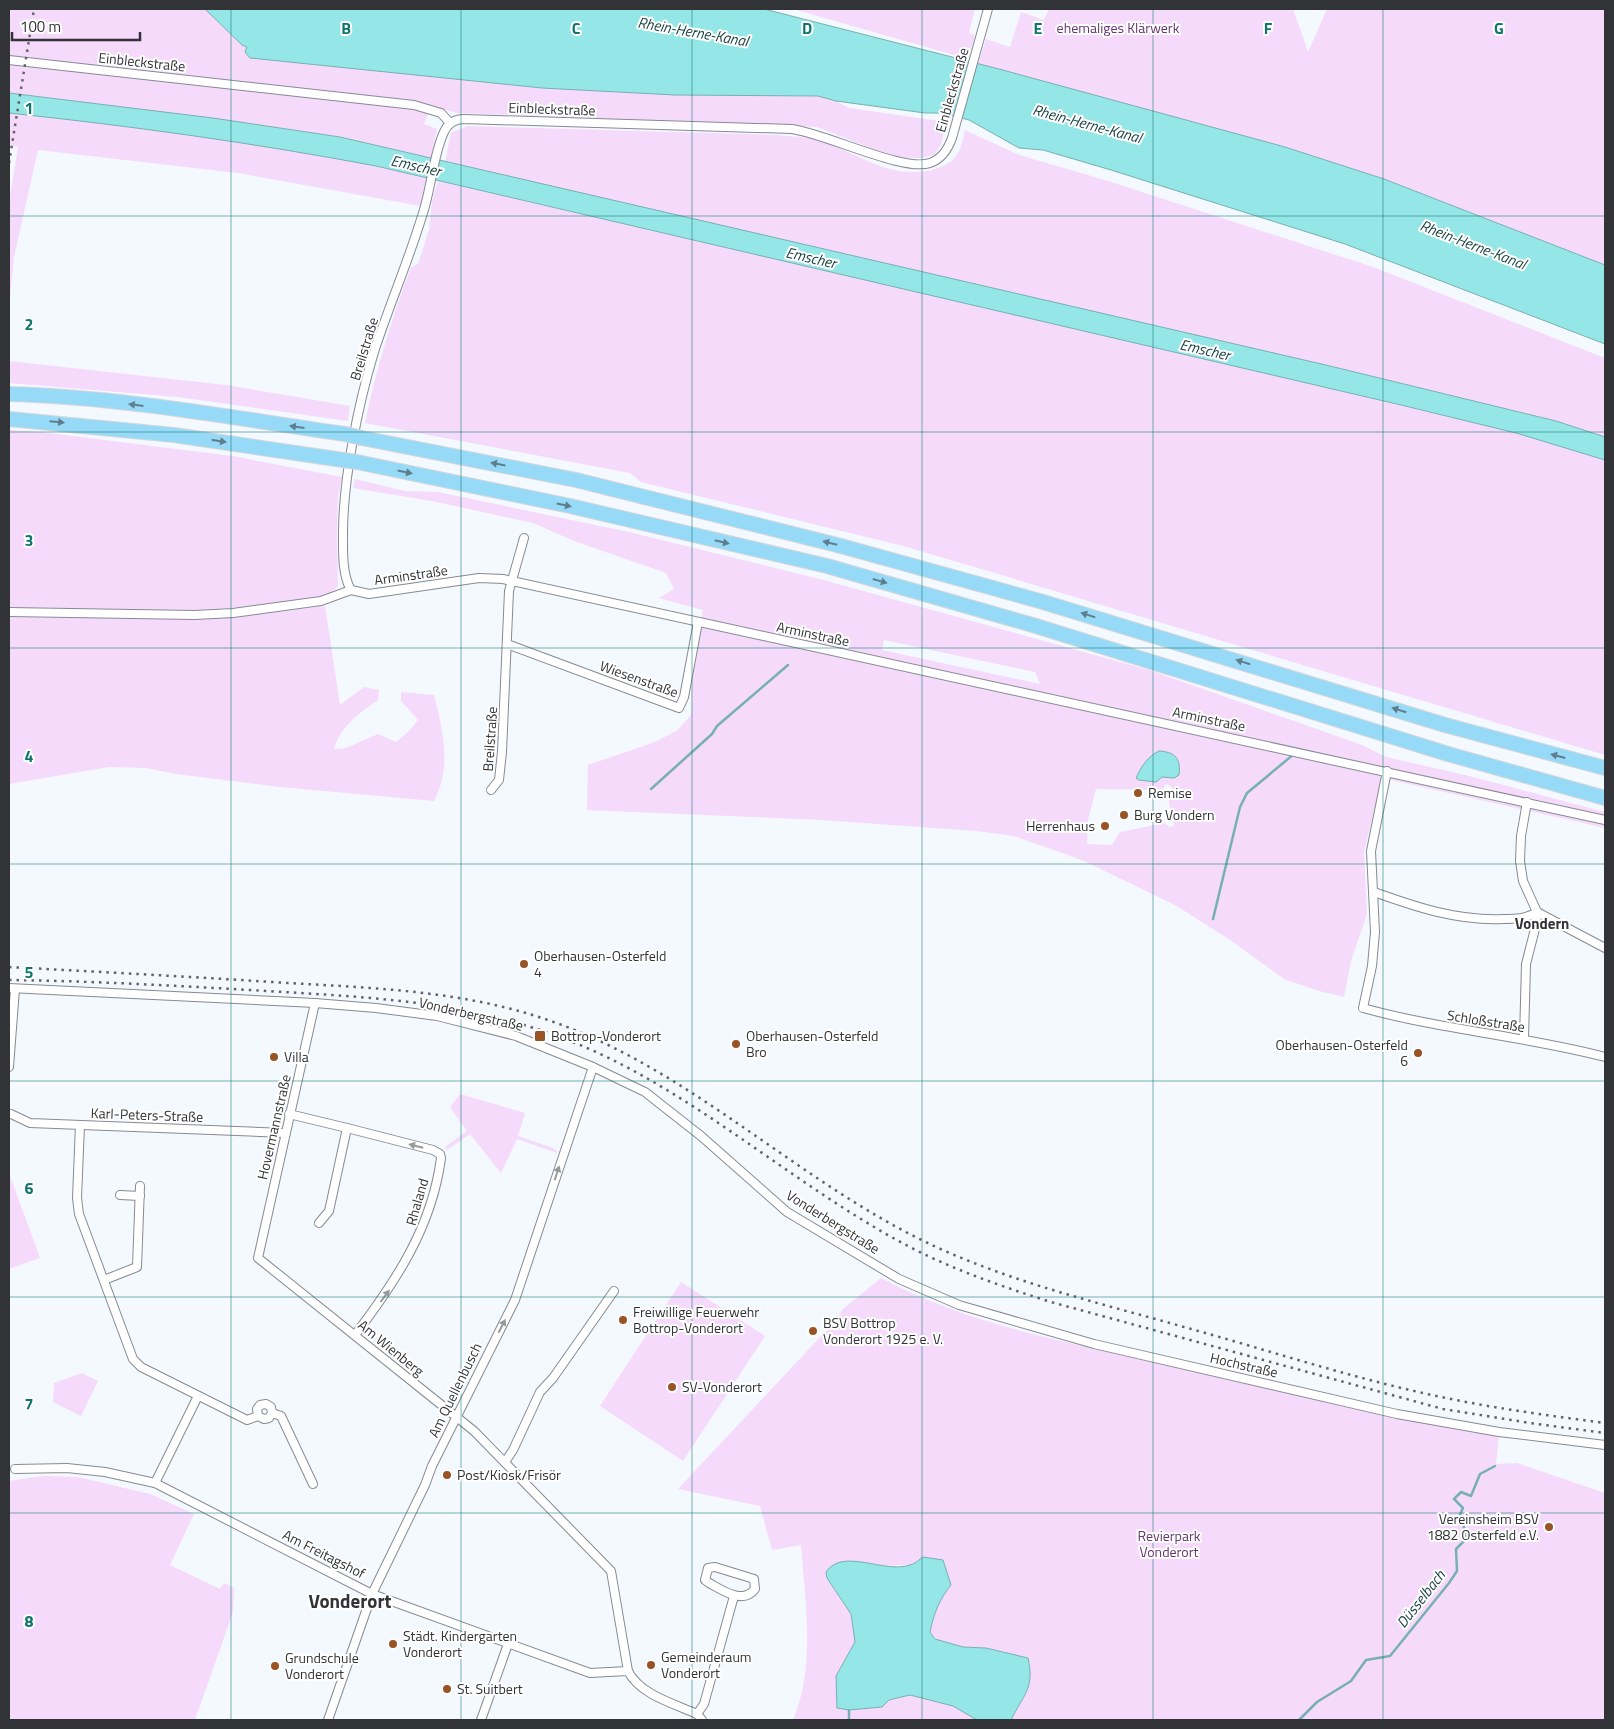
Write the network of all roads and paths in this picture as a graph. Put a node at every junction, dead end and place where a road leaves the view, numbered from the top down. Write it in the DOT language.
graph roads {
  1 [pos="988,9"];
  2 [pos="9,60"];
  3 [pos="450,123"];
  4 [pos="9,394"];
  5 [pos="9,419"];
  6 [pos="524,538"];
  7 [pos="511,582"];
  8 [pos="351,590"];
  9 [pos="9,612"];
  10 [pos="698,622"];
  11 [pos="507,644"];
  12 [pos="1605,768"];
  13 [pos="1387,771"];
  14 [pos="492,790"];
  15 [pos="1605,798"];
  16 [pos="1527,802"];
  17 [pos="1605,820"];
  18 [pos="1374,892"];
  19 [pos="1537,912"];
  20 [pos="1605,948"];
  21 [pos="12,989"];
  22 [pos="314,1003"];
  23 [pos="1524,1040"];
  24 [pos="1605,1057"];
  25 [pos="9,1067"];
  26 [pos="593,1067"];
  27 [pos="9,1113"];
  28 [pos="290,1114"];
  29 [pos="80,1125"];
  30 [pos="347,1128"];
  31 [pos="285,1133"];
  32 [pos="140,1186"];
  33 [pos="120,1195"];
  34 [pos="140,1196"];
  35 [pos="319,1223"];
  36 [pos="258,1258"];
  37 [pos="887,1271"];
  38 [pos="104,1280"];
  39 [pos="614,1291"];
  40 [pos="355,1335"];
  41 [pos="198,1396"];
  42 [pos="272,1413"];
  43 [pos="258,1416"];
  44 [pos="456,1416"];
  45 [pos="1605,1445"];
  46 [pos="505,1462"];
  47 [pos="15,1469"];
  48 [pos="155,1483"];
  49 [pos="313,1484"];
  50 [pos="372,1594"];
  51 [pos="734,1596"];
  52 [pos="508,1644"];
  53 [pos="628,1672"];
  54 [pos="700,1717"];
  55 [pos="328,1720"];
  56 [pos="480,1720"];
  1 -- 3 [label="street, Einbleckstraße"];
  2 -- 3 [label="street, Einbleckstraße"];
  3 -- 8 [label="street, Breilstraße"];
  12 -- 4 [label="highway, one-way, bridge"];
  5 -- 15 [label="highway, one-way"];
  6 -- 7 [label="street, Breilstraße"];
  7 -- 8 [label="street, Arminstraße"];
  7 -- 10 [label="street, Arminstraße"];
  7 -- 11 [label="street, Breilstraße"];
  8 -- 9 [label="street, Arminstraße"];
  10 -- 11 [label="street, Wiesenstraße"];
  10 -- 13 [label="street, Arminstraße"];
  11 -- 14 [label="street, Breilstraße"];
  13 -- 16 [label="street, Arminstraße"];
  13 -- 18 [label="street"];
  16 -- 17 [label="street, Arminstraße"];
  16 -- 19 [label="street"];
  18 -- 19 [label="street"];
  18 -- 23 [label="street, Schloßstraße"];
  19 -- 20 [label="street"];
  19 -- 23 [label="street"];
  21 -- 22 [label="street, Vonderbergstraße"];
  21 -- 25 [label="street"];
  22 -- 26 [label="street, Vonderbergstraße"];
  22 -- 28 [label="street, Hovermannstraße"];
  23 -- 24 [label="street, Schloßstraße"];
  26 -- 37 [label="street, Vonderbergstraße"];
  44 -- 26 [label="street, Am Quellenbusch, one-way"];
  27 -- 29 [label="street, Karl-Peters-Straße"];
  28 -- 30 [label="street, Rhaland"];
  28 -- 31 [label="street, Hovermannstraße"];
  29 -- 31 [label="street, Karl-Peters-Straße"];
  29 -- 38 [label="street"];
  30 -- 35 [label="street"];
  40 -- 30 [label="street, Rhaland, one-way"];
  31 -- 36 [label="street, Hovermannstraße"];
  32 -- 34 [label="street"];
  33 -- 34 [label="street"];
  34 -- 38 [label="street"];
  36 -- 40 [label="street, Am Wienberg"];
  37 -- 45 [label="street, Hochstraße"];
  38 -- 41 [label="street"];
  39 -- 46 [label="street"];
  40 -- 44 [label="street, Am Wienberg"];
  41 -- 43 [label="street"];
  41 -- 48 [label="street"];
  42 -- 43 [label="street"];
  42 -- 43 [label="street"];
  42 -- 49 [label="street"];
  44 -- 46 [label="street, Am Wienberg"];
  44 -- 50 [label="street, Am Quellenbusch"];
  46 -- 53 [label="street, Am Wienberg"];
  47 -- 48 [label="street, Am Freitagshof"];
  48 -- 50 [label="street, Am Freitagshof"];
  50 -- 52 [label="street, Am Freitagshof"];
  50 -- 55 [label="street, Am Quellenbusch"];
  51 -- 51 [label="street"];
  51 -- 54 [label="street"];
  52 -- 53 [label="street, Am Freitagshof"];
  52 -- 56 [label="street"];
  53 -- 54 [label="street"];
}
